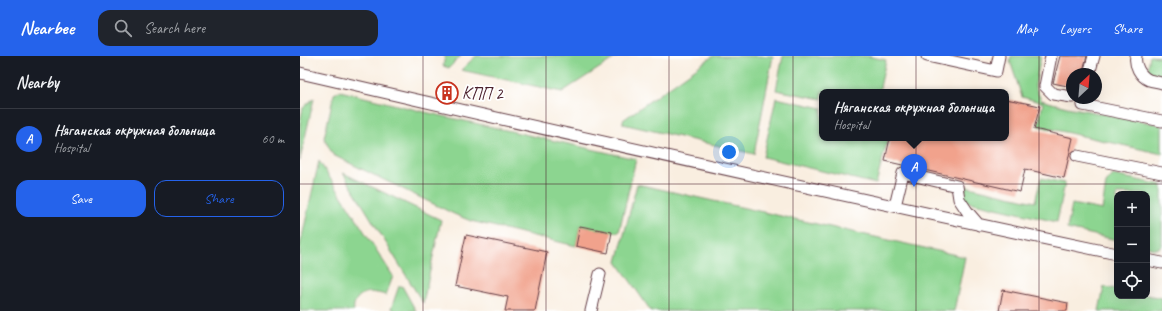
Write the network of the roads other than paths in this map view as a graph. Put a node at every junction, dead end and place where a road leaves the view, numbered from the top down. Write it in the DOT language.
graph roads {
  1 [pos="928,56"];
  2 [pos="999,56"];
  3 [pos="1051,56"];
  4 [pos="1094,56"];
  5 [pos="1136,56"];
  6 [pos="1091,68"];
  7 [pos="300,73"];
  8 [pos="1162,83"];
  9 [pos="1066,96"];
  10 [pos="1082,104"];
  11 [pos="1162,121"];
  12 [pos="1077,156"];
  13 [pos="1162,172"];
  14 [pos="895,206"];
  15 [pos="979,224"];
  16 [pos="1114,253"];
  17 [pos="1150,261"];
  18 [pos="1162,263"];
  19 [pos="600,274"];
  20 [pos="591,311"];
  1 -- 2 [label="lane"];
  3 -- 9 [label="lane"];
  4 -- 6 [label="lane"];
  5 -- 8 [label="lane"];
  7 -- 14 [label="lane"];
  10 -- 11 [label="lane"];
  12 -- 13 [label="lane"];
  14 -- 15 [label="lane"];
  14 -- 15 [label="lane"];
  15 -- 16 [label="lane"];
  17 -- 18 [label="lane"];
  19 -- 20 [label="lane"];
}
